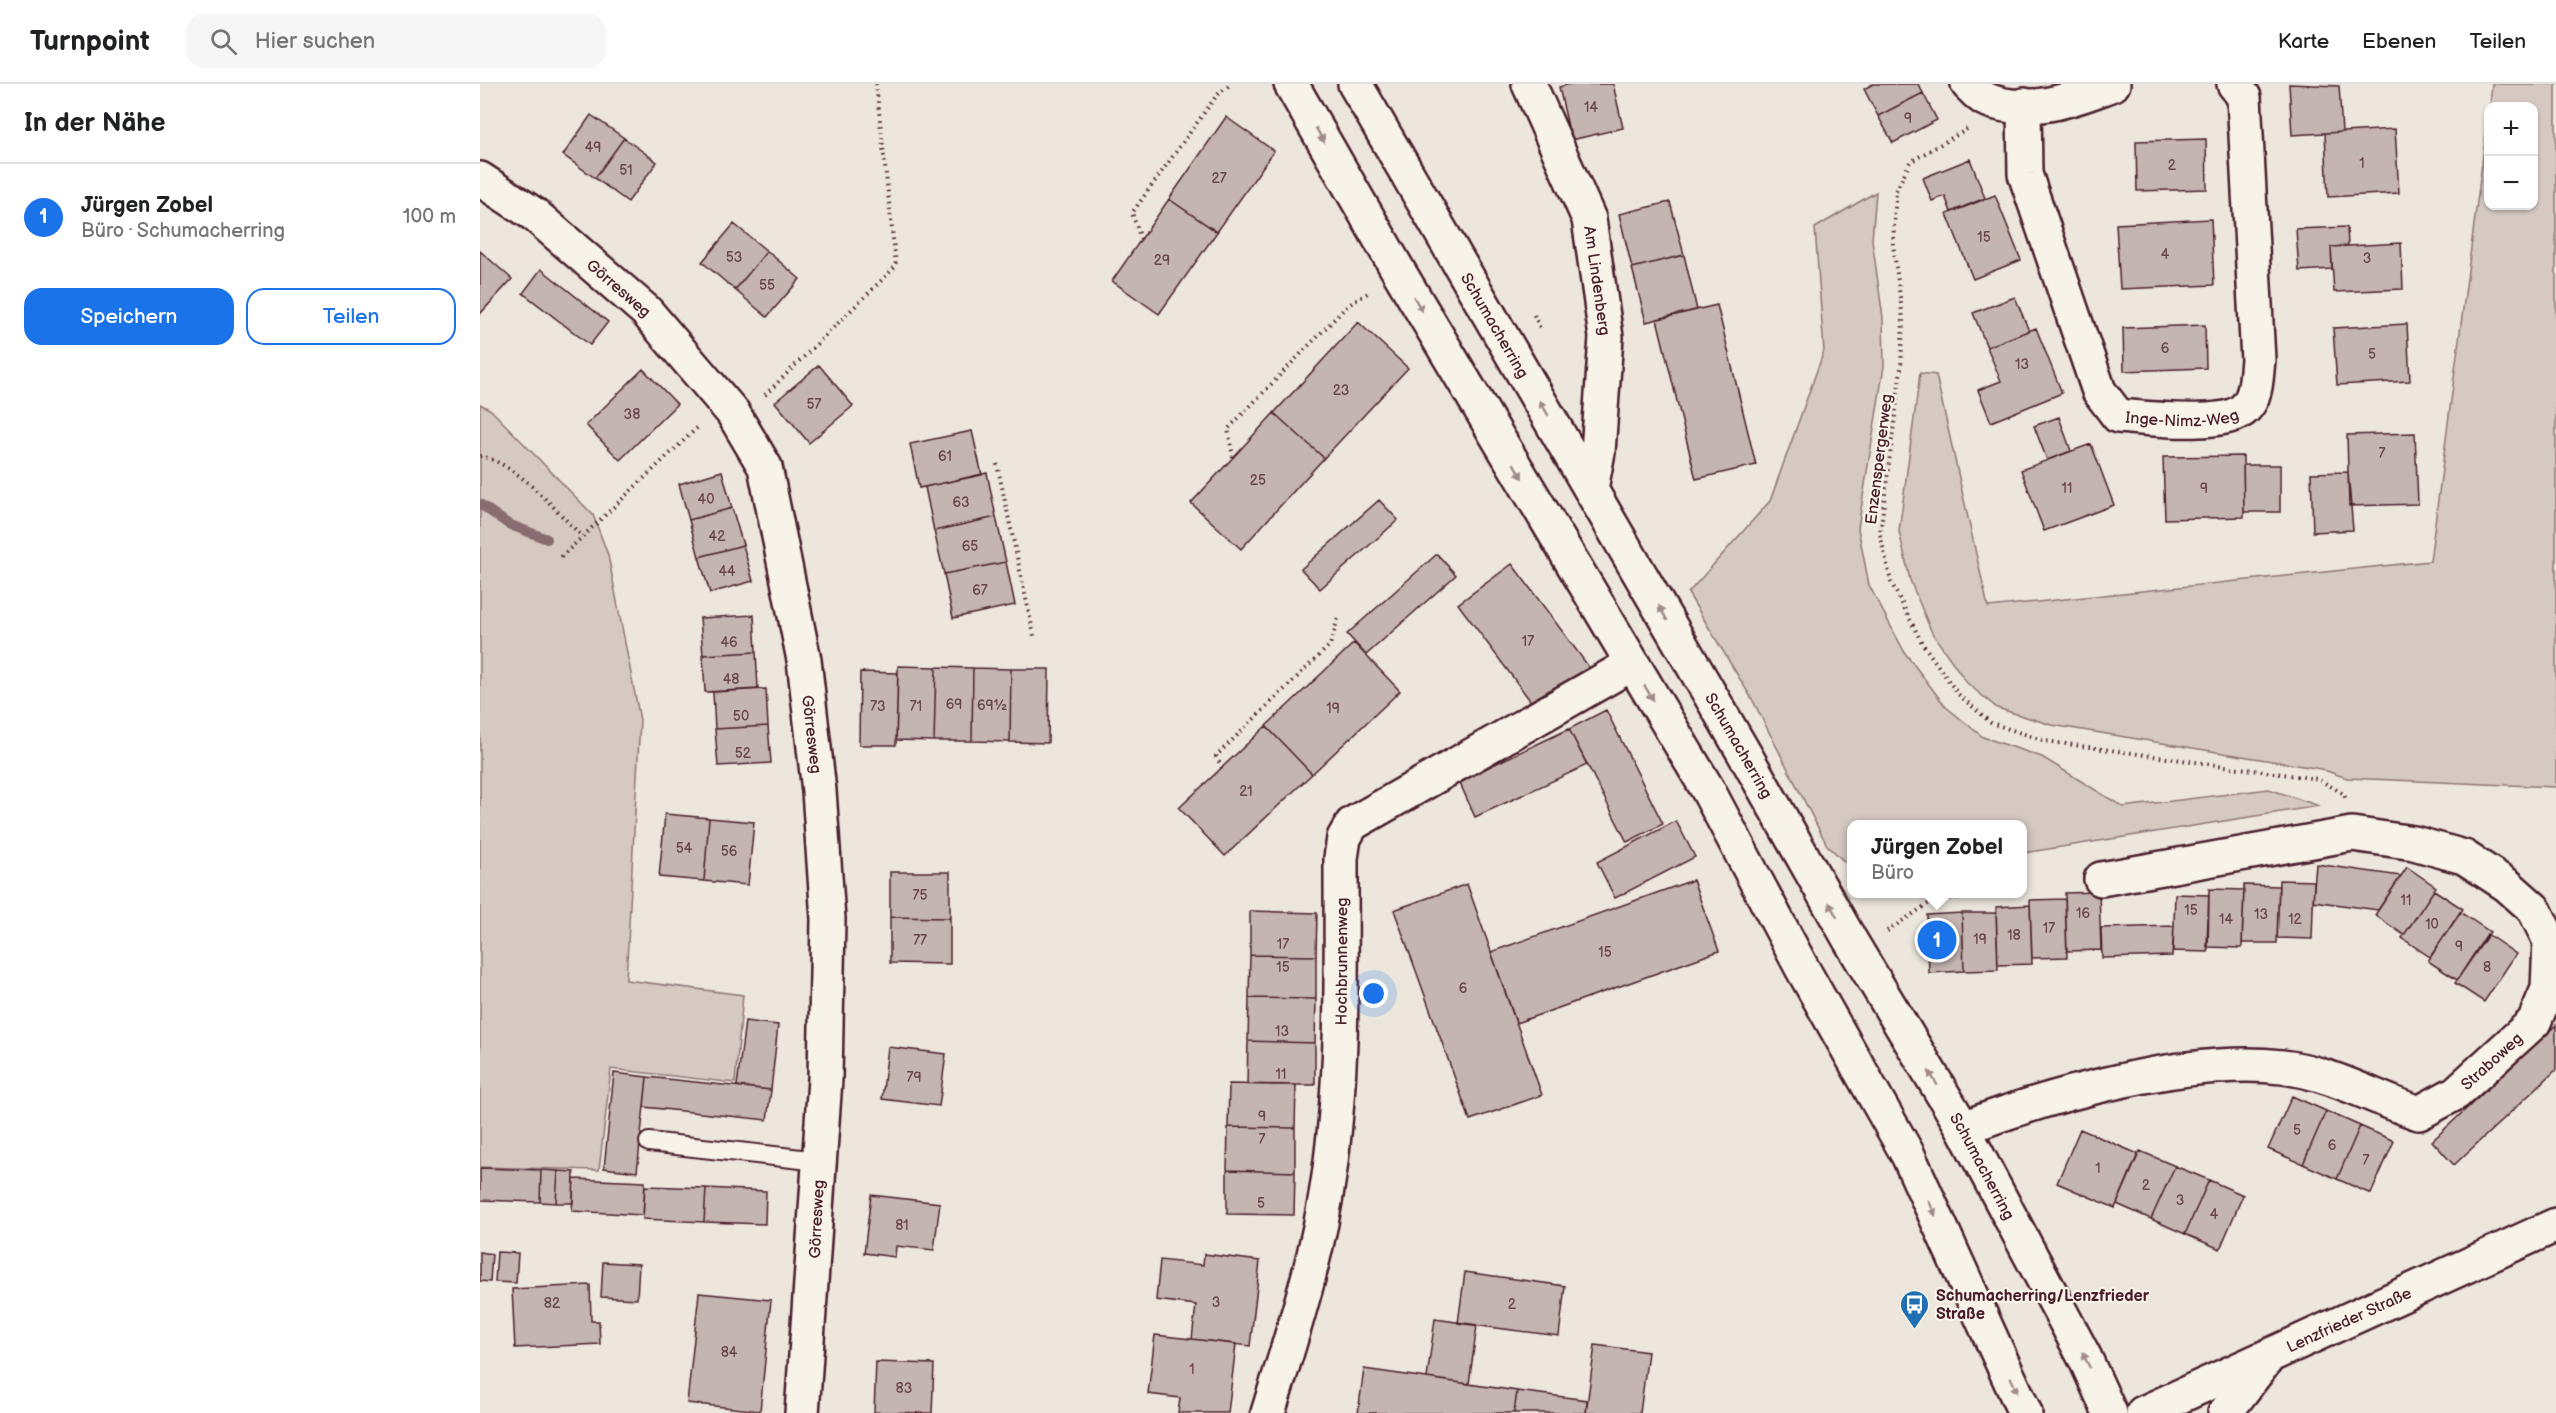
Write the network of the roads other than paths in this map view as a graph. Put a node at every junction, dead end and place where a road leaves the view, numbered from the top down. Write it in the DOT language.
graph roads {
  1 [pos="1291,84"];
  2 [pos="1355,84"];
  3 [pos="1529,84"];
  4 [pos="1968,84"];
  5 [pos="2113,84"];
  6 [pos="2234,84"];
  7 [pos="2014,105"];
  8 [pos="480,179"];
  9 [pos="1591,489"];
  10 [pos="1632,664"];
  11 [pos="2101,879"];
  12 [pos="1963,1128"];
  13 [pos="649,1142"];
  14 [pos="819,1161"];
  15 [pos="2553,1226"];
  16 [pos="2269,1356"];
  17 [pos="802,1413"];
  18 [pos="1268,1413"];
  19 [pos="2025,1413"];
  20 [pos="2110,1413"];
  21 [pos="2143,1413"];
  22 [pos="2225,1413"];
  1 -- 10 [label="street, one-way"];
  9 -- 2 [label="street, Schumacherring, one-way"];
  3 -- 9 [label="street, Am Lindenberg"];
  4 -- 7 [label="street"];
  5 -- 7 [label="street"];
  6 -- 7 [label="street, Inge-Nimz-Weg"];
  8 -- 14 [label="street, Görresweg"];
  12 -- 9 [label="street, Schumacherring, one-way"];
  10 -- 18 [label="street, Hochbrunnenweg"];
  10 -- 19 [label="street, one-way"];
  11 -- 12 [label="street, Straboweg"];
  20 -- 12 [label="street, Schumacherring, one-way"];
  13 -- 14 [label="lane"];
  14 -- 17 [label="street, Görresweg"];
  15 -- 16 [label="street, Lenzfrieder Straße"];
  16 -- 21 [label="street, Lenzfrieder Straße"];
  16 -- 22 [label="street"];
}
